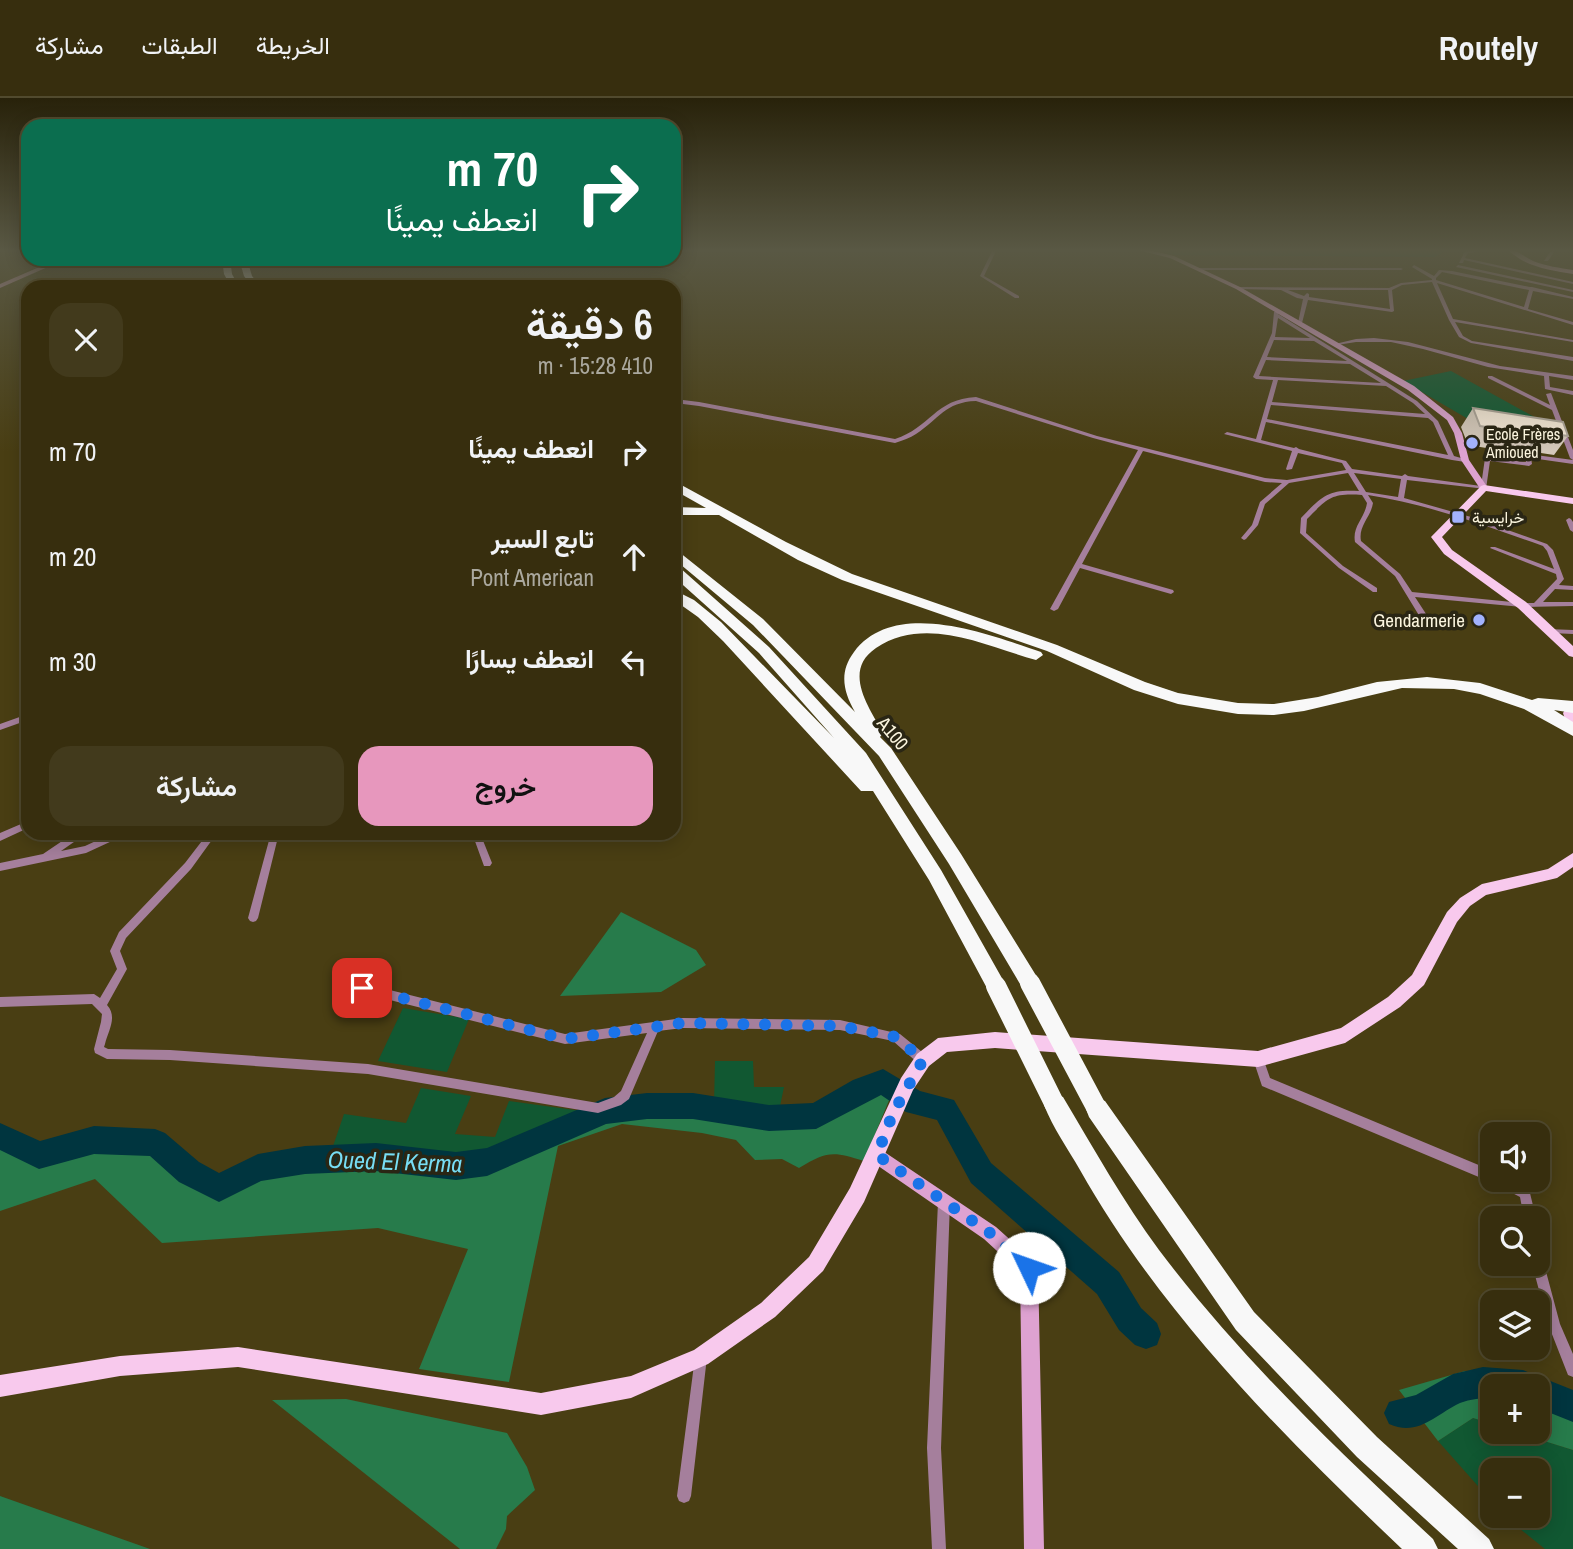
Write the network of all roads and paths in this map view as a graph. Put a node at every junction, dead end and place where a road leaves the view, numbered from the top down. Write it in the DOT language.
graph roads {
  1 [pos="1275,317"];
  2 [pos="1283,317"];
  3 [pos="1286,317"];
  4 [pos="1302,317"];
  5 [pos="1450,317"];
  6 [pos="1550,317"];
  7 [pos="1451,320"];
  8 [pos="1300,323"];
  9 [pos="1573,324"];
  10 [pos="1498,328"];
  11 [pos="1272,338"];
  12 [pos="1315,340"];
  13 [pos="1573,341"];
  14 [pos="1337,344"];
  15 [pos="1498,346"];
  16 [pos="1266,358"];
  17 [pos="1573,359"];
  18 [pos="1352,363"];
  19 [pos="1546,374"];
  20 [pos="1490,377"];
  21 [pos="1276,378"];
  22 [pos="1573,378"];
  23 [pos="1387,386"];
  24 [pos="1573,393"];
  25 [pos="1549,394"];
  26 [pos="681,403"];
  27 [pos="1268,403"];
  28 [pos="1555,409"];
  29 [pos="1428,416"];
  30 [pos="1264,420"];
  31 [pos="1227,433"];
  32 [pos="1258,441"];
  33 [pos="1296,449"];
  34 [pos="1141,450"];
  35 [pos="1452,458"];
  36 [pos="1465,460"];
  37 [pos="1573,460"];
  38 [pos="1289,468"];
  39 [pos="1351,471"];
  40 [pos="1405,476"];
  41 [pos="1287,482"];
  42 [pos="1484,488"];
  43 [pos="681,489"];
  44 [pos="1363,492"];
  45 [pos="1401,499"];
  46 [pos="1573,501"];
  47 [pos="681,511"];
  48 [pos="1457,516"];
  49 [pos="1569,520"];
  50 [pos="1573,530"];
  51 [pos="759,531"];
  52 [pos="1244,538"];
  53 [pos="1493,548"];
  54 [pos="681,558"];
  55 [pos="1078,565"];
  56 [pos="1559,573"];
  57 [pos="681,576"];
  58 [pos="1556,587"];
  59 [pos="1573,588"];
  60 [pos="1375,590"];
  61 [pos="1171,592"];
  62 [pos="1411,594"];
  63 [pos="681,600"];
  64 [pos="1537,604"];
  65 [pos="1573,604"];
  66 [pos="1522,605"];
  67 [pos="1055,609"];
  68 [pos="1426,620"];
  69 [pos="1551,631"];
  70 [pos="1573,632"];
  71 [pos="1573,653"];
  72 [pos="1169,696"];
  73 [pos="1525,702"];
  74 [pos="1573,707"];
  75 [pos="21,720"];
  76 [pos="0,727"];
  77 [pos="1573,728"];
  78 [pos="885,752"];
  79 [pos="21,827"];
  80 [pos="0,837"];
  81 [pos="72,840"];
  82 [pos="106,840"];
  83 [pos="208,840"];
  84 [pos="273,840"];
  85 [pos="479,840"];
  86 [pos="1573,859"];
  87 [pos="35,861"];
  88 [pos="487,863"];
  89 [pos="0,867"];
  90 [pos="935,875"];
  91 [pos="253,918"];
  92 [pos="362,988"];
  93 [pos="0,1002"];
  94 [pos="102,1004"];
  95 [pos="655,1027"];
  96 [pos="1258,1059"];
  97 [pos="923,1060"];
  98 [pos="877,1155"];
  99 [pos="1480,1172"];
  100 [pos="944,1202"];
  101 [pos="1541,1276"];
  102 [pos="701,1357"];
  103 [pos="1573,1370"];
  104 [pos="0,1386"];
  105 [pos="684,1496"];
  106 [pos="939,1549"];
  107 [pos="1034,1549"];
  108 [pos="1423,1549"];
  109 [pos="1479,1549"];
  1 -- 11 [label="street"];
  2 -- 12 [label="street"];
  3 -- 8 [label="main road"];
  4 -- 8 [label="street"];
  5 -- 7 [label="street"];
  6 -- 9 [label="street"];
  7 -- 10 [label="street"];
  7 -- 15 [label="street"];
  8 -- 14 [label="main road"];
  10 -- 13 [label="street"];
  10 -- 15 [label="street"];
  11 -- 12 [label="street"];
  11 -- 16 [label="street"];
  12 -- 18 [label="street"];
  14 -- 19 [label="street"];
  14 -- 36 [label="main road"];
  15 -- 17 [label="street"];
  16 -- 18 [label="street"];
  16 -- 21 [label="street"];
  18 -- 23 [label="street"];
  19 -- 22 [label="street"];
  19 -- 24 [label="street"];
  20 -- 28 [label="street"];
  21 -- 23 [label="street"];
  21 -- 27 [label="street"];
  23 -- 29 [label="street"];
  25 -- 28 [label="street"];
  26 -- 34 [label="street"];
  27 -- 29 [label="street"];
  27 -- 30 [label="street"];
  28 -- 37 [label="street"];
  29 -- 35 [label="street"];
  30 -- 32 [label="street"];
  30 -- 35 [label="street"];
  31 -- 32 [label="street"];
  32 -- 33 [label="street"];
  33 -- 38 [label="street"];
  33 -- 39 [label="street"];
  34 -- 41 [label="street"];
  34 -- 55 [label="street"];
  35 -- 36 [label="street"];
  36 -- 42 [label="main road"];
  37 -- 42 [label="street"];
  39 -- 40 [label="street"];
  39 -- 41 [label="street"];
  39 -- 44 [label="street"];
  40 -- 42 [label="street"];
  40 -- 45 [label="street"];
  41 -- 52 [label="street"];
  42 -- 46 [label="main road"];
  42 -- 48 [label="main road"];
  43 -- 51 [label="highway"];
  44 -- 45 [label="street"];
  44 -- 60 [label="street"];
  44 -- 62 [label="street"];
  45 -- 48 [label="street"];
  47 -- 51 [label="highway"];
  48 -- 56 [label="street"];
  48 -- 66 [label="main road"];
  49 -- 50 [label="street"];
  51 -- 72 [label="highway"];
  53 -- 56 [label="street"];
  54 -- 78 [label="highway, A100 / A100"];
  55 -- 61 [label="street"];
  55 -- 67 [label="street"];
  56 -- 58 [label="street"];
  57 -- 90 [label="highway"];
  58 -- 59 [label="street"];
  58 -- 64 [label="street"];
  62 -- 66 [label="street"];
  62 -- 68 [label="street"];
  63 -- 90 [label="highway"];
  64 -- 65 [label="street"];
  64 -- 66 [label="street"];
  66 -- 69 [label="main road"];
  69 -- 70 [label="street"];
  69 -- 71 [label="main road"];
  72 -- 73 [label="highway"];
  72 -- 78 [label="highway"];
  73 -- 74 [label="highway"];
  73 -- 77 [label="highway"];
  74 -- 77 [label="main road"];
  75 -- 76 [label="street"];
  78 -- 109 [label="highway, A100 / A100, bridge"];
  79 -- 80 [label="street"];
  81 -- 87 [label="street"];
  82 -- 87 [label="street"];
  83 -- 94 [label="street"];
  84 -- 91 [label="street"];
  85 -- 88 [label="street"];
  86 -- 96 [label="main road"];
  87 -- 89 [label="street"];
  90 -- 108 [label="highway, bridge"];
  92 -- 95 [label="street"];
  93 -- 94 [label="street"];
  94 -- 95 [label="street"];
  95 -- 97 [label="street"];
  96 -- 97 [label="main road"];
  96 -- 99 [label="street"];
  97 -- 98 [label="main road"];
  98 -- 100 [label="main road"];
  98 -- 102 [label="main road"];
  100 -- 106 [label="street"];
  100 -- 107 [label="main road"];
  101 -- 103 [label="street"];
  102 -- 104 [label="main road"];
  102 -- 105 [label="street"];
}
